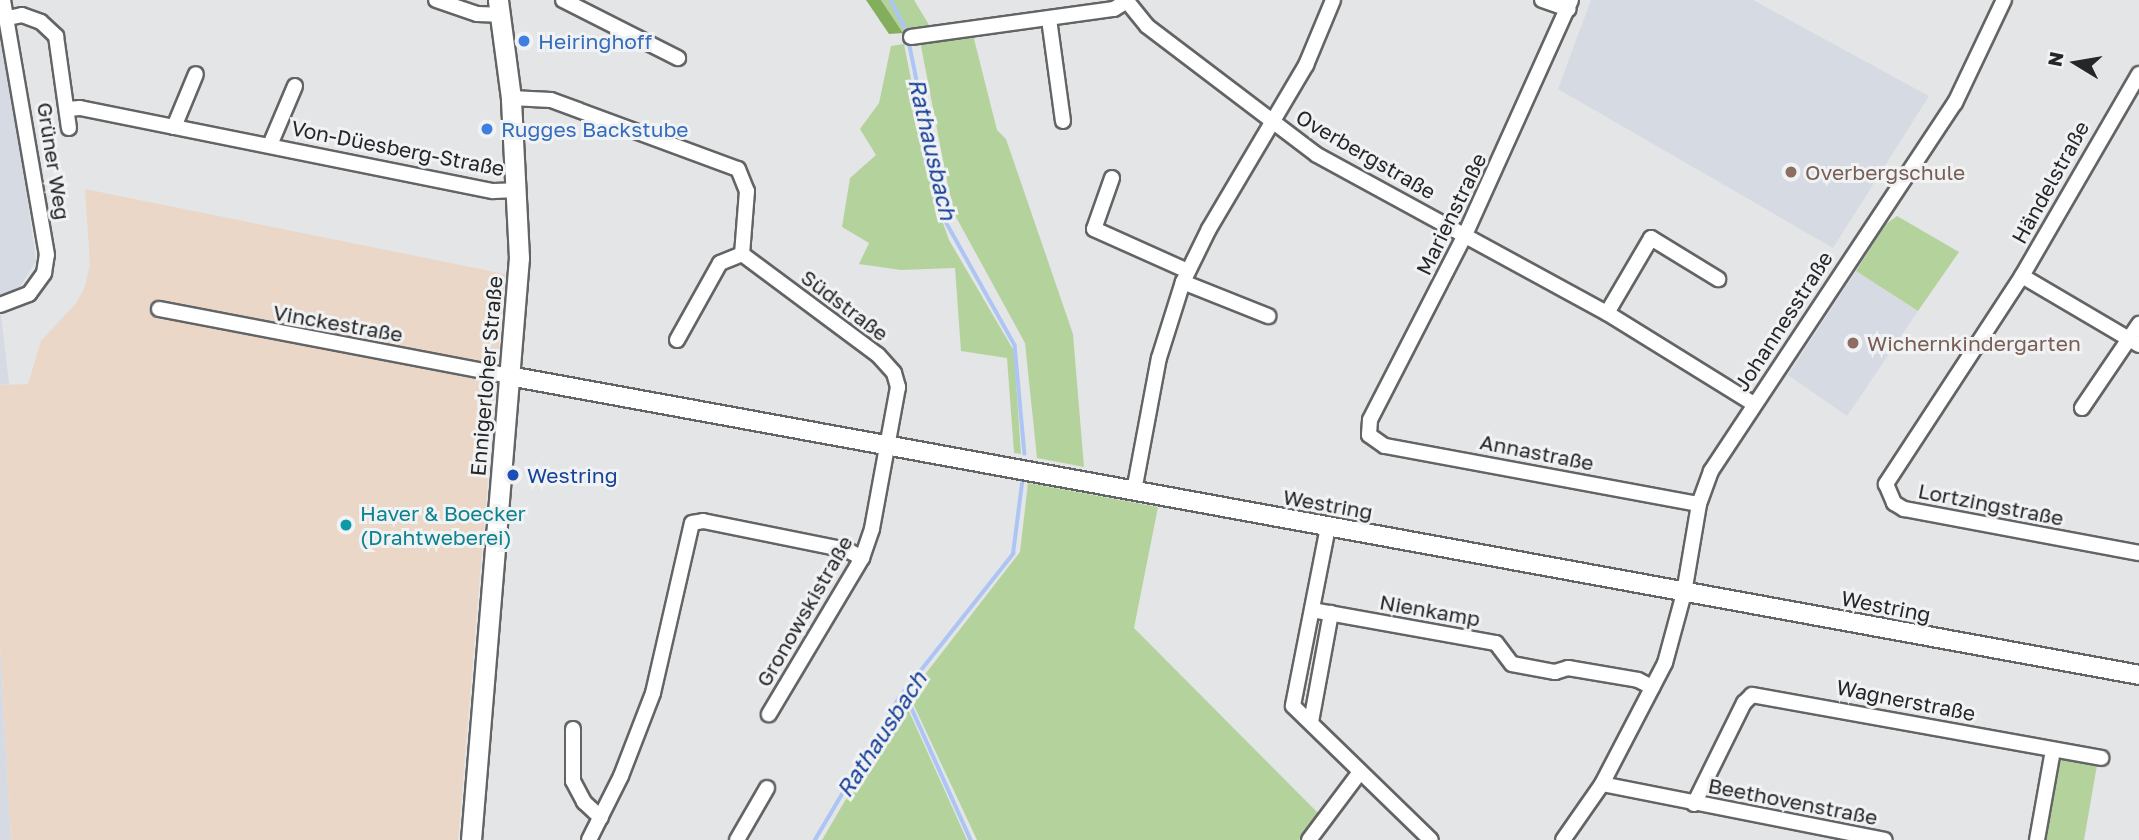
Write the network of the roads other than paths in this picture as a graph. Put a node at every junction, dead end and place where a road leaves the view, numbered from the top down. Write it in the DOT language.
graph roads {
  1 [pos="3,0"];
  2 [pos="436,0"];
  3 [pos="563,0"];
  4 [pos="1333,0"];
  5 [pos="1542,0"];
  6 [pos="2004,0"];
  7 [pos="1127,1"];
  8 [pos="1569,5"];
  9 [pos="499,7"];
  10 [pos="8,18"];
  11 [pos="1049,19"];
  12 [pos="911,37"];
  13 [pos="678,58"];
  14 [pos="196,74"];
  15 [pos="2139,74"];
  16 [pos="295,86"];
  17 [pos="511,98"];
  18 [pos="67,109"];
  19 [pos="1063,121"];
  20 [pos="1272,124"];
  21 [pos="174,127"];
  22 [pos="69,128"];
  23 [pos="270,145"];
  24 [pos="1112,178"];
  25 [pos="518,190"];
  26 [pos="1466,233"];
  27 [pos="742,254"];
  28 [pos="2022,276"];
  29 [pos="1185,277"];
  30 [pos="1718,279"];
  31 [pos="0,305"];
  32 [pos="159,309"];
  33 [pos="1607,313"];
  34 [pos="1268,316"];
  35 [pos="2139,324"];
  36 [pos="677,340"];
  37 [pos="2134,343"];
  38 [pos="509,376"];
  39 [pos="1754,404"];
  40 [pos="2082,408"];
  41 [pos="1370,435"];
  42 [pos="887,446"];
  43 [pos="1134,491"];
  44 [pos="1699,504"];
  45 [pos="1328,527"];
  46 [pos="2139,553"];
  47 [pos="862,558"];
  48 [pos="1684,593"];
  49 [pos="1311,610"];
  50 [pos="1331,613"];
  51 [pos="2139,676"];
  52 [pos="1652,688"];
  53 [pos="1752,695"];
  54 [pos="769,714"];
  55 [pos="1311,722"];
  56 [pos="573,729"];
  57 [pos="2053,750"];
  58 [pos="2101,758"];
  59 [pos="1360,772"];
  60 [pos="1602,784"];
  61 [pos="767,788"];
  62 [pos="1694,804"];
  63 [pos="601,818"];
  64 [pos="471,840"];
  65 [pos="589,840"];
  66 [pos="737,840"];
  67 [pos="1309,840"];
  68 [pos="1431,840"];
  69 [pos="1563,840"];
  70 [pos="1885,840"];
  71 [pos="2037,840"];
  1 -- 10 [label="street, Grüner Weg"];
  2 -- 9 [label="street"];
  3 -- 13 [label="street"];
  4 -- 20 [label="street"];
  5 -- 8 [label="street, Marienstraße"];
  6 -- 39 [label="street, Johannesstraße"];
  7 -- 11 [label="street"];
  7 -- 20 [label="street, Overbergstraße"];
  8 -- 26 [label="street, Marienstraße"];
  9 -- 17 [label="main road, Ennigerloher Straße"];
  10 -- 18 [label="street"];
  10 -- 31 [label="street, Grüner Weg"];
  11 -- 12 [label="street"];
  11 -- 19 [label="street"];
  14 -- 21 [label="street"];
  15 -- 28 [label="street, Händelstraße"];
  16 -- 23 [label="street, Von-Düesberg-Straße"];
  17 -- 25 [label="main road, Ennigerloher Straße"];
  17 -- 27 [label="street"];
  18 -- 21 [label="street, Von-Düesberg-Straße"];
  18 -- 22 [label="street"];
  20 -- 26 [label="street, Overbergstraße"];
  20 -- 29 [label="street"];
  21 -- 23 [label="street, Von-Düesberg-Straße"];
  23 -- 25 [label="street, Von-Düesberg-Straße"];
  24 -- 29 [label="street"];
  25 -- 38 [label="main road, Ennigerloher Straße"];
  26 -- 33 [label="street, Overbergstraße"];
  26 -- 41 [label="street, Marienstraße"];
  27 -- 36 [label="street"];
  27 -- 42 [label="street, Südstraße"];
  28 -- 37 [label="street"];
  28 -- 46 [label="street, Lortzingstraße"];
  29 -- 34 [label="street"];
  29 -- 43 [label="street"];
  30 -- 33 [label="street"];
  32 -- 38 [label="street, Vinckestraße"];
  33 -- 39 [label="street, Overbergstraße"];
  35 -- 37 [label="street"];
  37 -- 40 [label="street"];
  38 -- 42 [label="street, Westring"];
  38 -- 64 [label="main road, Ennigerloher Straße"];
  39 -- 44 [label="street, Johannesstraße"];
  41 -- 44 [label="street, Annastraße"];
  42 -- 43 [label="street, Westring"];
  42 -- 47 [label="street, Gronowskistraße"];
  43 -- 45 [label="street, Westring"];
  44 -- 48 [label="street, Johannesstraße"];
  45 -- 48 [label="street, Westring"];
  45 -- 49 [label="street"];
  47 -- 54 [label="street, Gronowskistraße"];
  47 -- 63 [label="street"];
  48 -- 51 [label="street, Westring"];
  48 -- 52 [label="street, Johannesstraße"];
  49 -- 50 [label="street, Nienkamp"];
  49 -- 55 [label="street"];
  50 -- 52 [label="street, Nienkamp"];
  50 -- 55 [label="street"];
  52 -- 60 [label="street, Johannesstraße"];
  53 -- 57 [label="street, Wagnerstraße"];
  53 -- 62 [label="street, Beethovenstraße"];
  55 -- 59 [label="street"];
  56 -- 63 [label="street"];
  57 -- 58 [label="street, Wagnerstraße"];
  57 -- 71 [label="street"];
  59 -- 67 [label="street"];
  59 -- 68 [label="street"];
  60 -- 62 [label="street, Beethovenstraße"];
  60 -- 69 [label="street, Johannesstraße"];
  61 -- 66 [label="street"];
  62 -- 70 [label="street, Beethovenstraße"];
  63 -- 65 [label="street"];
}
